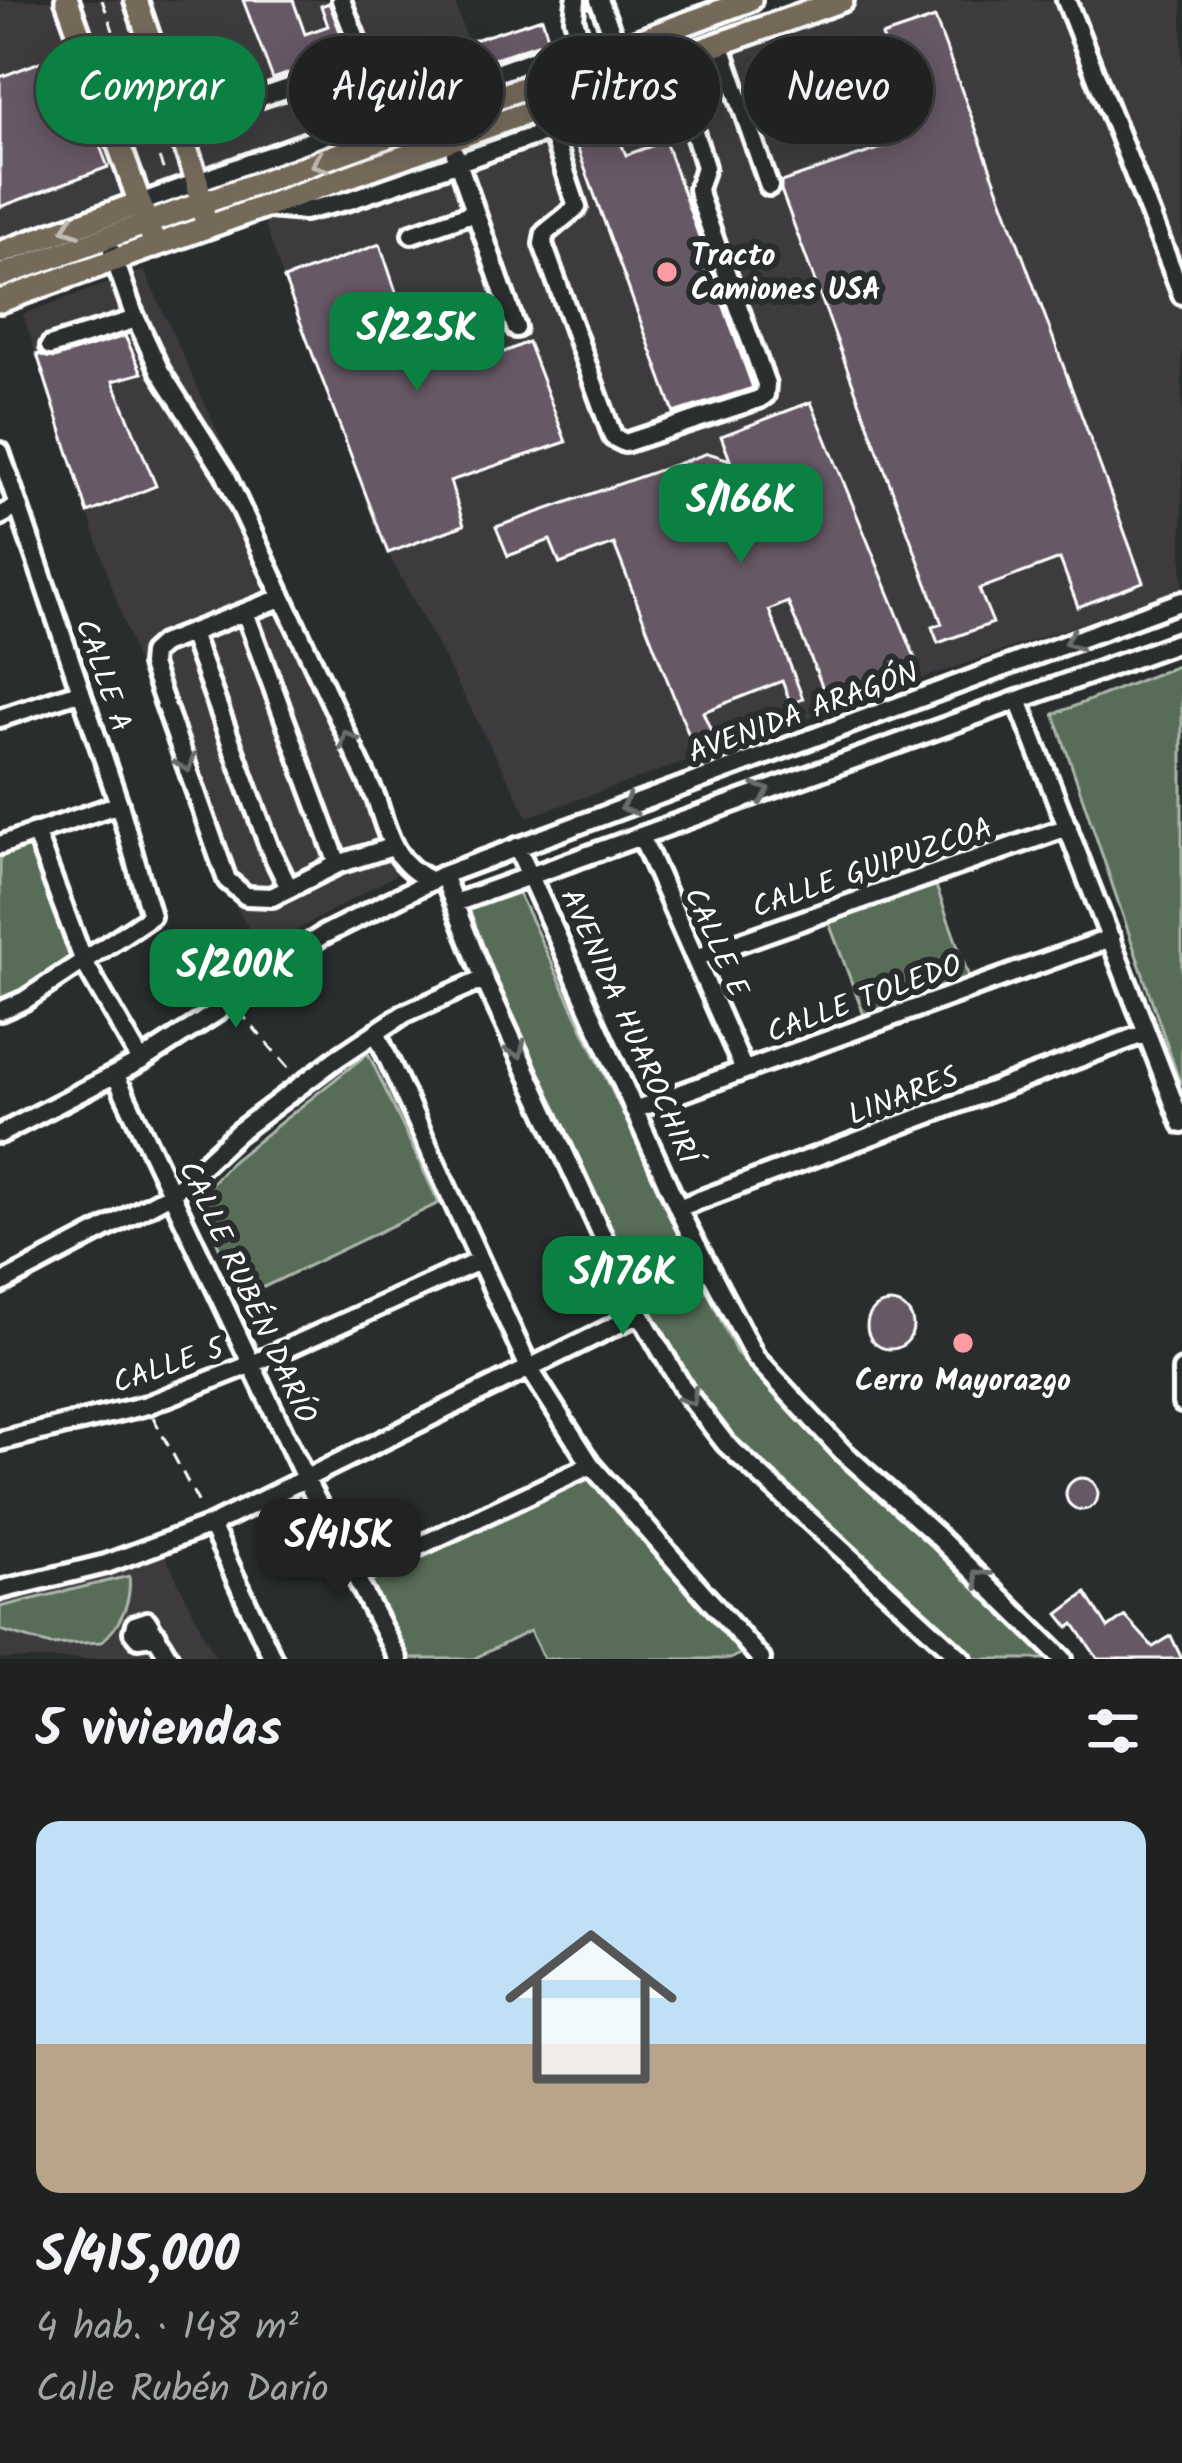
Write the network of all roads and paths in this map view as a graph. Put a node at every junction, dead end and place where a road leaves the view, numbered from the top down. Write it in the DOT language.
graph roads {
  1 [pos="67,0"];
  2 [pos="102,0"];
  3 [pos="136,0"];
  4 [pos="341,0"];
  5 [pos="576,0"];
  6 [pos="599,0"];
  7 [pos="750,0"];
  8 [pos="842,0"];
  9 [pos="1066,0"];
  10 [pos="355,36"];
  11 [pos="579,36"];
  12 [pos="612,36"];
  13 [pos="652,36"];
  14 [pos="720,43"];
  15 [pos="527,90"];
  16 [pos="527,139"];
  17 [pos="298,144"];
  18 [pos="393,144"];
  19 [pos="422,144"];
  20 [pos="451,144"];
  21 [pos="556,144"];
  22 [pos="697,144"];
  23 [pos="394,148"];
  24 [pos="458,163"];
  25 [pos="197,181"];
  26 [pos="769,186"];
  27 [pos="170,190"];
  28 [pos="199,205"];
  29 [pos="266,208"];
  30 [pos="475,212"];
  31 [pos="144,214"];
  32 [pos="208,228"];
  33 [pos="412,234"];
  34 [pos="108,239"];
  35 [pos="156,247"];
  36 [pos="0,253"];
  37 [pos="116,262"];
  38 [pos="0,276"];
  39 [pos="1182,295"];
  40 [pos="0,301"];
  41 [pos="136,319"];
  42 [pos="516,328"];
  43 [pos="50,346"];
  44 [pos="0,454"];
  45 [pos="18,506"];
  46 [pos="0,515"];
  47 [pos="281,598"];
  48 [pos="1182,601"];
  49 [pos="245,612"];
  50 [pos="191,633"];
  51 [pos="1182,641"];
  52 [pos="81,691"];
  53 [pos="1018,700"];
  54 [pos="0,718"];
  55 [pos="119,804"];
  56 [pos="1068,827"];
  57 [pos="35,832"];
  58 [pos="641,836"];
  59 [pos="0,845"];
  60 [pos="392,848"];
  61 [pos="517,848"];
  62 [pos="338,865"];
  63 [pos="530,876"];
  64 [pos="438,878"];
  65 [pos="289,888"];
  66 [pos="455,903"];
  67 [pos="1111,938"];
  68 [pos="695,958"];
  69 [pos="84,962"];
  70 [pos="484,979"];
  71 [pos="230,1001"];
  72 [pos="0,1012"];
  73 [pos="376,1031"];
  74 [pos="1146,1033"];
  75 [pos="141,1061"];
  76 [pos="744,1070"];
  77 [pos="116,1076"];
  78 [pos="303,1084"];
  79 [pos="1178,1102"];
  80 [pos="634,1110"];
  81 [pos="1182,1124"];
  82 [pos="0,1134"];
  83 [pos="171,1194"];
  84 [pos="682,1216"];
  85 [pos="478,1261"];
  86 [pos="0,1284"];
  87 [pos="636,1307"];
  88 [pos="252,1364"];
  89 [pos="529,1368"];
  90 [pos="1182,1370"];
  91 [pos="1182,1403"];
  92 [pos="147,1405"];
  93 [pos="0,1441"];
  94 [pos="591,1465"];
  95 [pos="305,1478"];
  96 [pos="211,1525"];
  97 [pos="356,1576"];
  98 [pos="0,1590"];
  99 [pos="157,1634"];
  100 [pos="957,1657"];
  101 [pos="758,1658"];
  102 [pos="170,1659"];
  103 [pos="273,1659"];
  104 [pos="398,1659"];
  105 [pos="1063,1659"];
  1 -- 31 [label="main road"];
  2 -- 27 [label="path"];
  3 -- 25 [label="main road"];
  4 -- 10 [label="street"];
  5 -- 11 [label="street"];
  6 -- 12 [label="street"];
  7 -- 13 [label="main road"];
  8 -- 14 [label="main road"];
  9 -- 39 [label="street"];
  14 -- 26 [label="street"];
  15 -- 23 [label="main road"];
  16 -- 24 [label="street"];
  17 -- 25 [label="street"];
  18 -- 23 [label="main road"];
  19 -- 23 [label="main road"];
  20 -- 24 [label="street"];
  21 -- 22 [label="street"];
  23 -- 28 [label="main road, one-way"];
  23 -- 29 [label="main road"];
  24 -- 29 [label="street"];
  24 -- 30 [label="street"];
  25 -- 27 [label="street"];
  25 -- 28 [label="main road"];
  27 -- 31 [label="street"];
  28 -- 31 [label="main road"];
  28 -- 32 [label="main road"];
  29 -- 32 [label="main road"];
  30 -- 33 [label="street"];
  30 -- 42 [label="street"];
  31 -- 34 [label="main road"];
  31 -- 35 [label="main road"];
  31 -- 36 [label="main road, one-way"];
  32 -- 35 [label="main road"];
  34 -- 37 [label="street"];
  34 -- 38 [label="main road"];
  35 -- 37 [label="main road"];
  37 -- 40 [label="main road"];
  37 -- 41 [label="street"];
  41 -- 43 [label="street"];
  41 -- 47 [label="street"];
  44 -- 45 [label="street, CALLE A"];
  45 -- 46 [label="street"];
  45 -- 52 [label="street, CALLE A"];
  47 -- 49 [label="street"];
  60 -- 47 [label="street, one-way"];
  48 -- 61 [label="street, AVENIDA ARAGÓN, one-way"];
  49 -- 50 [label="street"];
  49 -- 62 [label="street"];
  50 -- 65 [label="street"];
  50 -- 65 [label="street, one-way"];
  51 -- 53 [label="street, AVENIDA ARAGÓN"];
  52 -- 54 [label="street"];
  52 -- 55 [label="street, CALLE A"];
  53 -- 56 [label="street"];
  58 -- 53 [label="street, AVENIDA ARAGÓN, one-way"];
  55 -- 57 [label="street"];
  55 -- 69 [label="street, CALLE A"];
  56 -- 67 [label="street"];
  56 -- 68 [label="street, CALLE GUIPUZCOA"];
  57 -- 59 [label="street"];
  57 -- 69 [label="street"];
  58 -- 63 [label="street, AVENIDA ARAGÓN"];
  58 -- 68 [label="street, CALLE E"];
  60 -- 62 [label="street"];
  60 -- 64 [label="street"];
  61 -- 63 [label="street, AVENIDA HUAROCHIRÍ"];
  61 -- 64 [label="street, AVENIDA ARAGÓN"];
  62 -- 65 [label="street"];
  63 -- 66 [label="street, AVENIDA ARAGÓN"];
  63 -- 80 [label="street, AVENIDA HUAROCHIRÍ"];
  64 -- 66 [label="street"];
  64 -- 71 [label="street, AVENIDA ARAGÓN"];
  66 -- 70 [label="street"];
  67 -- 74 [label="street"];
  67 -- 76 [label="street, CALLE TOLEDO"];
  68 -- 76 [label="street, CALLE E"];
  69 -- 72 [label="street"];
  69 -- 75 [label="street"];
  70 -- 73 [label="street"];
  70 -- 87 [label="street, one-way"];
  71 -- 75 [label="street, AVENIDA ARAGÓN"];
  71 -- 78 [label="path"];
  73 -- 78 [label="street"];
  73 -- 85 [label="street"];
  74 -- 79 [label="street"];
  74 -- 84 [label="street, LINARES"];
  75 -- 77 [label="street, AVENIDA ARAGÓN"];
  76 -- 80 [label="street, CALLE TOLEDO"];
  77 -- 82 [label="street, AVENIDA ARAGÓN"];
  77 -- 83 [label="street, CALLE RUBÉN DARÍO"];
  78 -- 83 [label="street"];
  79 -- 81 [label="street"];
  80 -- 84 [label="street, AVENIDA HUAROCHIRÍ"];
  83 -- 86 [label="street"];
  83 -- 88 [label="street, CALLE RUBÉN DARÍO"];
  84 -- 87 [label="path"];
  105 -- 84 [label="street, AVENIDA HUAROCHIRÍ, one-way"];
  85 -- 88 [label="street, CALLE 5"];
  85 -- 89 [label="street"];
  87 -- 89 [label="street"];
  87 -- 100 [label="street, one-way"];
  88 -- 92 [label="street, CALLE 5"];
  88 -- 95 [label="street, CALLE RUBÉN DARÍO"];
  89 -- 94 [label="street"];
  89 -- 95 [label="street"];
  90 -- 91 [label="street"];
  92 -- 93 [label="street, CALLE 5"];
  92 -- 96 [label="path"];
  94 -- 97 [label="street"];
  94 -- 101 [label="street"];
  95 -- 96 [label="street"];
  95 -- 97 [label="street, CALLE RUBÉN DARÍO"];
  96 -- 98 [label="street"];
  96 -- 103 [label="street"];
  97 -- 104 [label="street, CALLE RUBÉN DARÍO"];
  99 -- 102 [label="street"];
}
